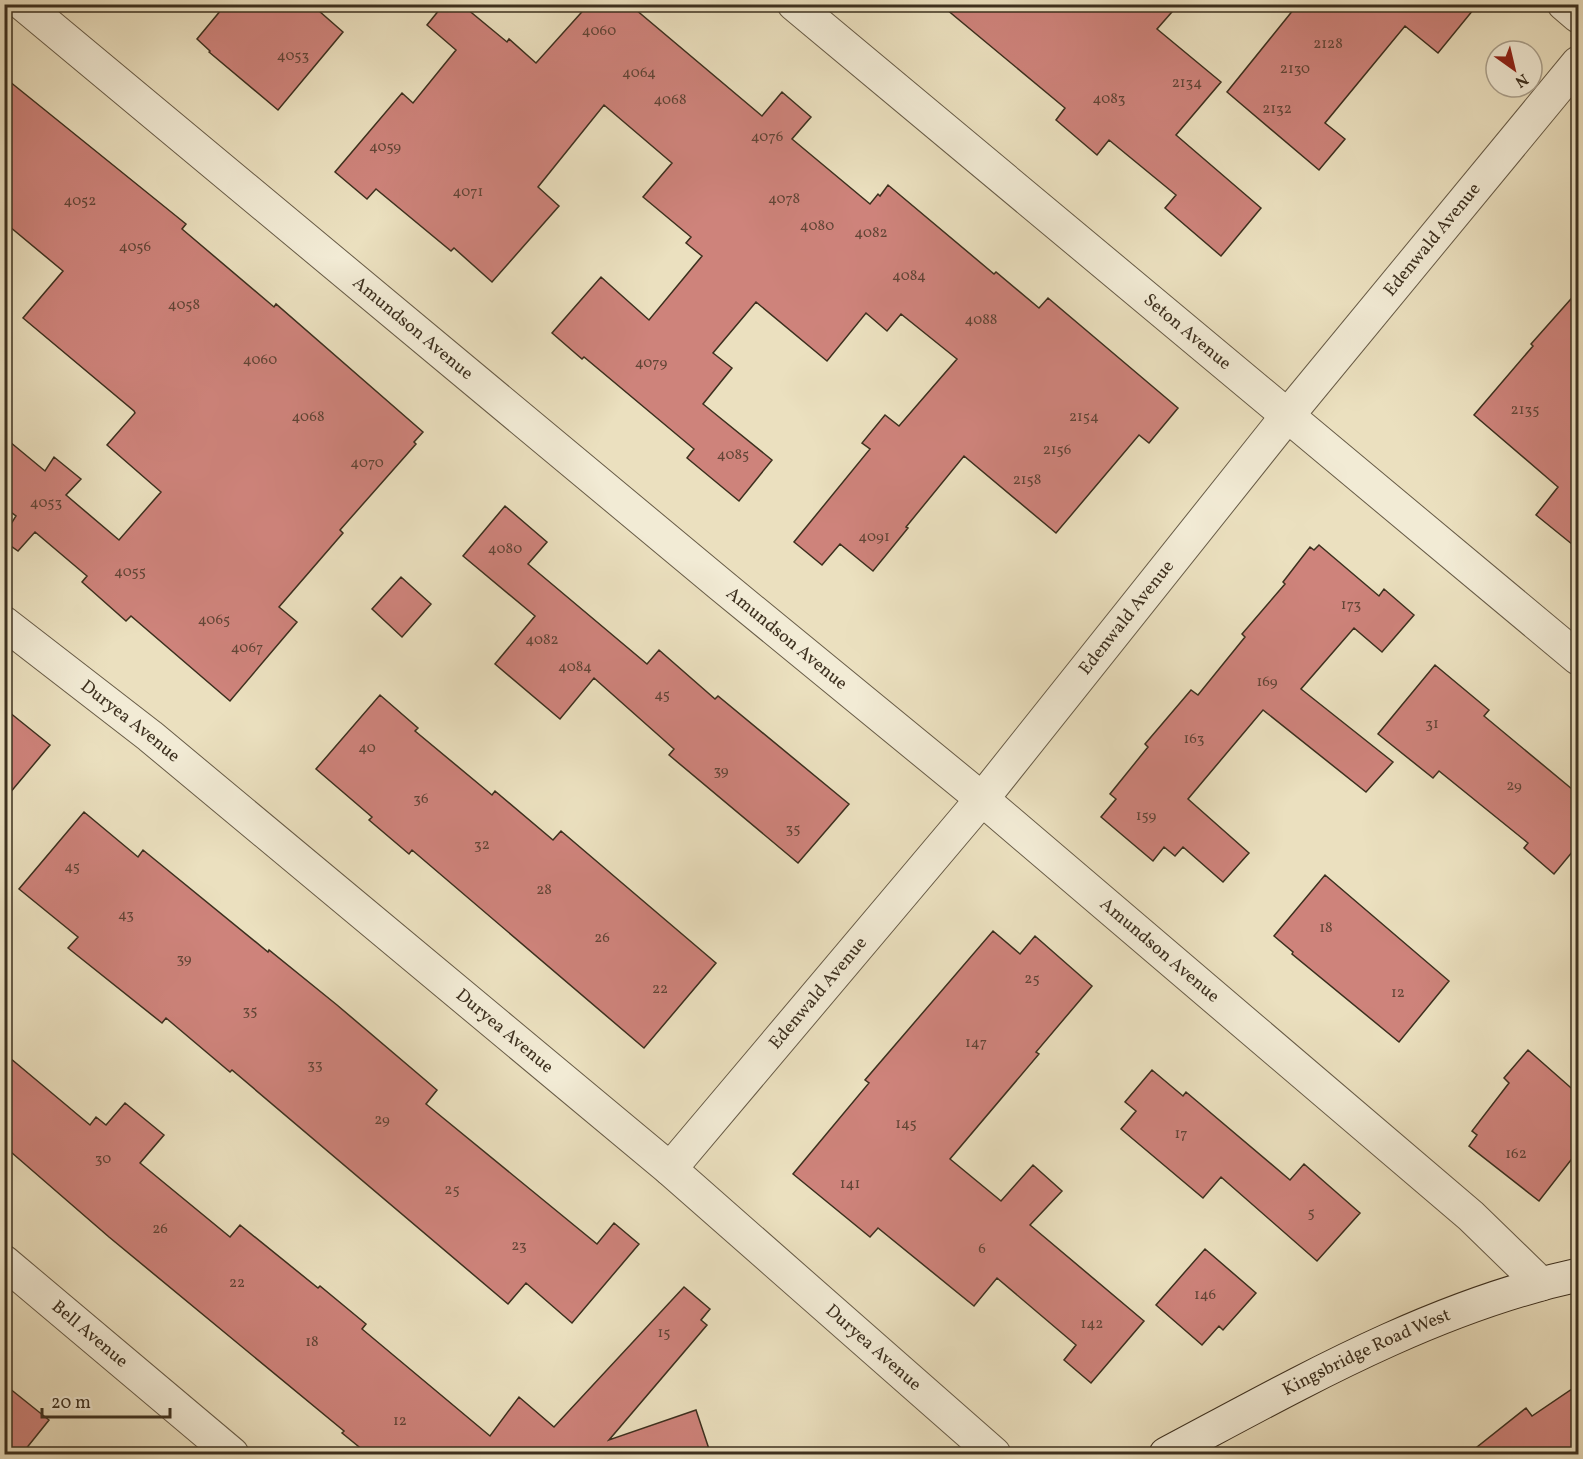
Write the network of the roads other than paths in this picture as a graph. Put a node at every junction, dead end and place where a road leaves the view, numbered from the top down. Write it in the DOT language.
graph roads {
  1 [pos="24,4"];
  2 [pos="794,4"];
  3 [pos="1564,4"];
  4 [pos="1578,16"];
  5 [pos="1578,63"];
  6 [pos="1288,415"];
  7 [pos="4,623"];
  8 [pos="1578,658"];
  9 [pos="982,799"];
  10 [pos="670,1170"];
  11 [pos="4,1262"];
  12 [pos="1578,1275"];
  13 [pos="1541,1284"];
  14 [pos="232,1455"];
  15 [pos="994,1455"];
  16 [pos="1166,1455"];
  1 -- 9 [label="street, Amundson Avenue"];
  2 -- 6 [label="street, Seton Avenue"];
  3 -- 4 [label="street"];
  5 -- 6 [label="street, Edenwald Avenue"];
  6 -- 8 [label="street, Seton Avenue"];
  6 -- 9 [label="street, Edenwald Avenue"];
  7 -- 10 [label="street, Duryea Avenue"];
  9 -- 10 [label="street, Edenwald Avenue"];
  9 -- 13 [label="street, Amundson Avenue"];
  10 -- 15 [label="street, Duryea Avenue"];
  11 -- 14 [label="street, Bell Avenue"];
  12 -- 13 [label="street, Kingsbridge Road West"];
  13 -- 16 [label="street, Kingsbridge Road West"];
}
